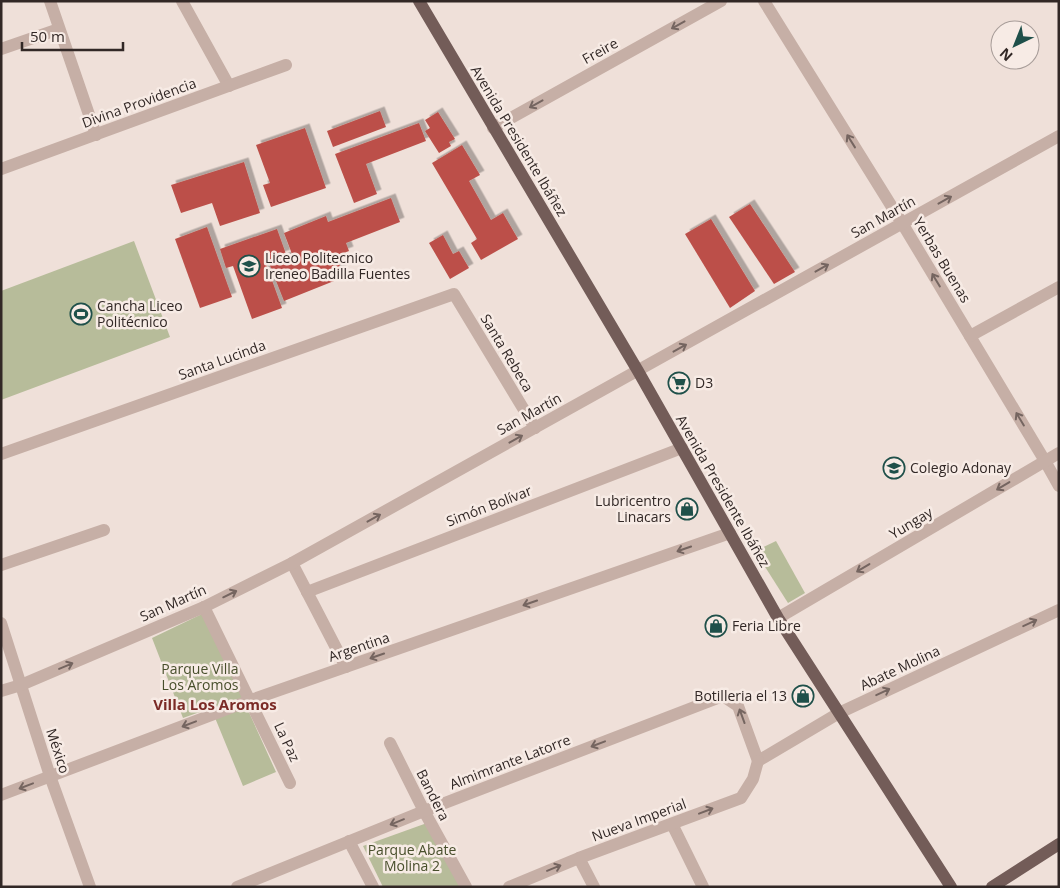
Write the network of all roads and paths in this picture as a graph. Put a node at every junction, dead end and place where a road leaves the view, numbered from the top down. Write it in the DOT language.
graph roads {
  1 [pos="50,1"];
  2 [pos="182,1"];
  3 [pos="419,1"];
  4 [pos="721,1"];
  5 [pos="764,1"];
  6 [pos="59,29"];
  7 [pos="1,49"];
  8 [pos="286,66"];
  9 [pos="229,86"];
  10 [pos="494,128"];
  11 [pos="96,135"];
  12 [pos="1059,136"];
  13 [pos="1,169"];
  14 [pos="902,223"];
  15 [pos="1059,287"];
  16 [pos="454,294"];
  17 [pos="970,336"];
  18 [pos="638,371"];
  19 [pos="535,428"];
  20 [pos="682,448"];
  21 [pos="1059,453"];
  22 [pos="1,454"];
  23 [pos="1045,461"];
  24 [pos="1059,486"];
  25 [pos="104,530"];
  26 [pos="730,533"];
  27 [pos="292,563"];
  28 [pos="1,565"];
  29 [pos="307,592"];
  30 [pos="204,607"];
  31 [pos="1059,610"];
  32 [pos="778,618"];
  33 [pos="1,623"];
  34 [pos="346,667"];
  35 [pos="21,685"];
  36 [pos="1,692"];
  37 [pos="251,700"];
  38 [pos="839,713"];
  39 [pos="390,743"];
  40 [pos="758,762"];
  41 [pos="50,776"];
  42 [pos="290,783"];
  43 [pos="1,795"];
  44 [pos="424,811"];
  45 [pos="672,824"];
  46 [pos="349,841"];
  47 [pos="1059,844"];
  48 [pos="579,858"];
  49 [pos="90,887"];
  50 [pos="237,887"];
  51 [pos="373,887"];
  52 [pos="466,887"];
  53 [pos="509,887"];
  54 [pos="594,887"];
  55 [pos="703,887"];
  56 [pos="951,887"];
  57 [pos="992,887"];
  1 -- 6 [label="street"];
  2 -- 9 [label="street"];
  3 -- 10 [label="main road, Avenida Presidente Ibáñez"];
  4 -- 10 [label="street, Freire, one-way"];
  14 -- 5 [label="street, Yerbas Buenas, one-way"];
  6 -- 7 [label="street"];
  6 -- 11 [label="street"];
  8 -- 9 [label="street, Divina Providencia"];
  9 -- 11 [label="street, Divina Providencia"];
  10 -- 18 [label="main road, Avenida Presidente Ibáñez"];
  11 -- 13 [label="street, Divina Providencia"];
  14 -- 12 [label="street, San Martín, one-way"];
  17 -- 14 [label="street, Yerbas Buenas, one-way"];
  18 -- 14 [label="street, San Martín, one-way"];
  15 -- 17 [label="street"];
  16 -- 19 [label="street, Santa Rebeca"];
  16 -- 22 [label="street, Santa Lucinda"];
  23 -- 17 [label="street, Yerbas Buenas, one-way"];
  18 -- 19 [label="street, San Martín"];
  18 -- 20 [label="main road, Avenida Presidente Ibáñez"];
  27 -- 19 [label="street, San Martín, one-way"];
  20 -- 26 [label="main road, Avenida Presidente Ibáñez"];
  20 -- 29 [label="street, Simón Bolívar"];
  21 -- 23 [label="street, Yungay"];
  23 -- 24 [label="street, Yerbas Buenas"];
  23 -- 32 [label="street, Yungay, one-way"];
  25 -- 28 [label="street"];
  26 -- 32 [label="main road, Avenida Presidente Ibáñez"];
  26 -- 34 [label="street, Argentina, one-way"];
  27 -- 29 [label="street"];
  30 -- 27 [label="street, San Martín, one-way"];
  29 -- 34 [label="street"];
  35 -- 30 [label="street, San Martín, one-way"];
  30 -- 37 [label="street, La Paz"];
  38 -- 31 [label="street, Abate Molina, one-way"];
  32 -- 38 [label="main road, Avenida Presidente Ibáñez"];
  33 -- 35 [label="street, México"];
  34 -- 37 [label="street, Argentina"];
  35 -- 36 [label="street, San Martín"];
  35 -- 41 [label="street, México"];
  37 -- 41 [label="street, Argentina, one-way"];
  37 -- 42 [label="street, La Paz"];
  38 -- 40 [label="street, Abate Molina"];
  38 -- 56 [label="main road, Avenida Presidente Ibáñez"];
  39 -- 44 [label="street, Bandera"];
  40 -- 44 [label="street, Almimrante Latorre, one-way"];
  45 -- 40 [label="street, Nueva Imperial, one-way"];
  41 -- 43 [label="street, Argentina, one-way"];
  41 -- 49 [label="street, México"];
  44 -- 46 [label="street, Almimrante Latorre, one-way"];
  44 -- 52 [label="street, Bandera"];
  45 -- 48 [label="street, Nueva Imperial"];
  45 -- 55 [label="street"];
  46 -- 50 [label="street, Almimrante Latorre"];
  46 -- 51 [label="street"];
  47 -- 57 [label="main road"];
  53 -- 48 [label="street, Nueva Imperial, one-way"];
  48 -- 54 [label="street"];
}
